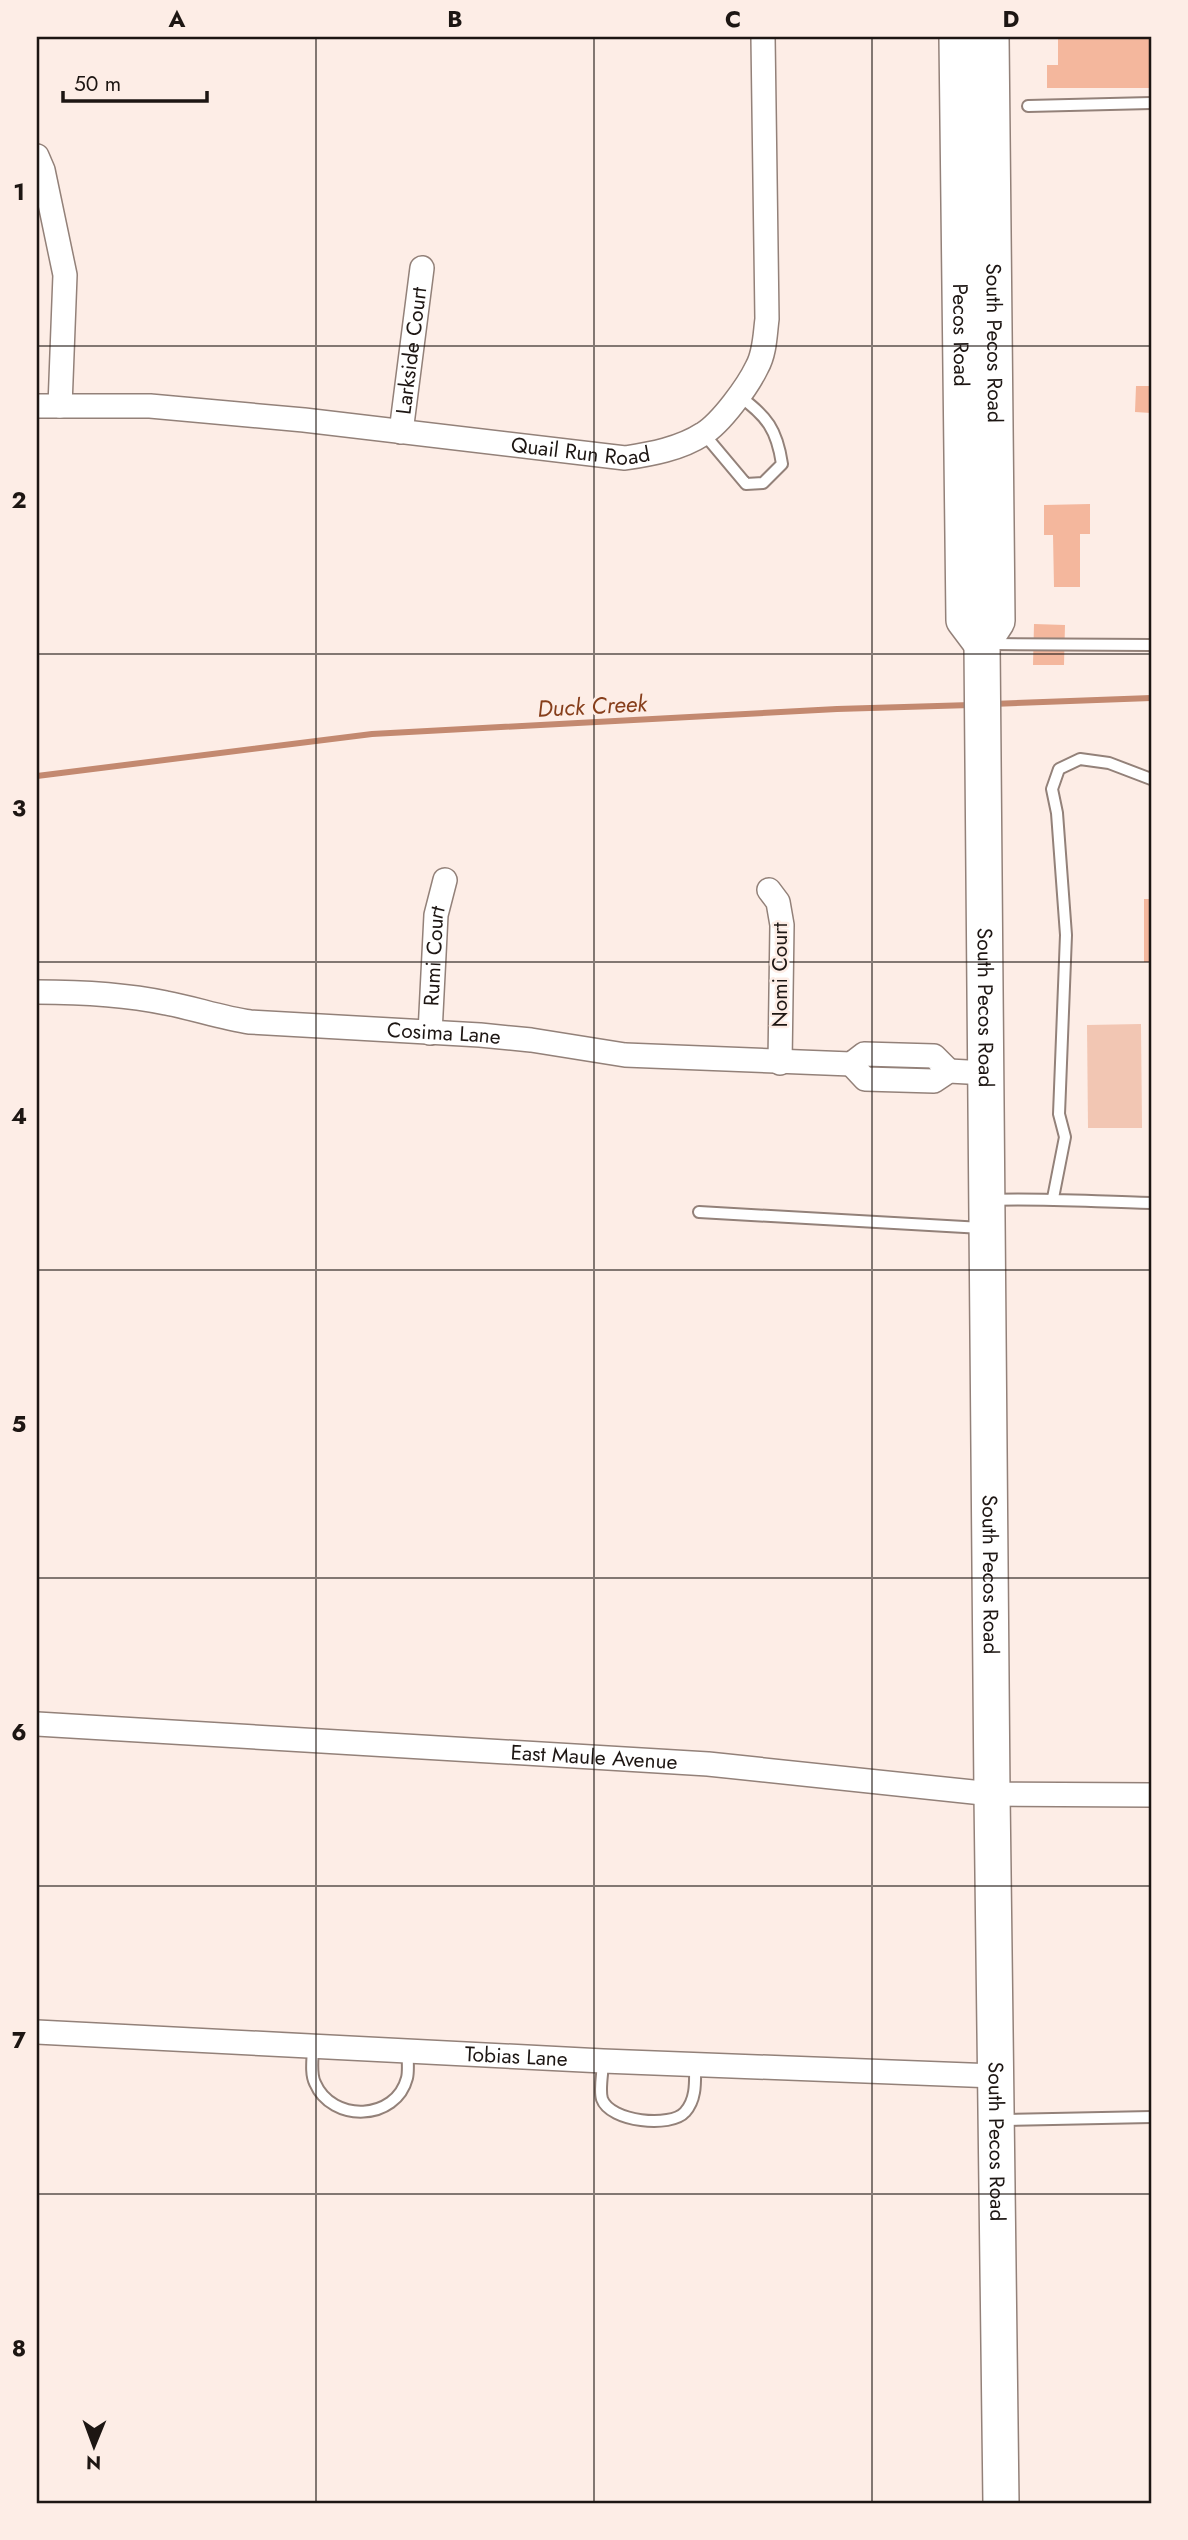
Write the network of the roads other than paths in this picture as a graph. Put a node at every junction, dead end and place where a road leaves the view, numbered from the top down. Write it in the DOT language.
graph roads {
  1 [pos="763,37"];
  2 [pos="957,37"];
  3 [pos="991,37"];
  4 [pos="1151,103"];
  5 [pos="1028,106"];
  6 [pos="37,156"];
  7 [pos="422,268"];
  8 [pos="738,395"];
  9 [pos="48,406"];
  10 [pos="401,432"];
  11 [pos="704,434"];
  12 [pos="1151,645"];
  13 [pos="978,648"];
  14 [pos="1151,779"];
  15 [pos="445,880"];
  16 [pos="769,890"];
  17 [pos="37,992"];
  18 [pos="430,1033"];
  19 [pos="892,1055"];
  20 [pos="780,1063"];
  21 [pos="851,1065"];
  22 [pos="949,1071"];
  23 [pos="986,1073"];
  24 [pos="892,1080"];
  25 [pos="1053,1198"];
  26 [pos="1151,1203"];
  27 [pos="699,1212"];
  28 [pos="988,1214"];
  29 [pos="37,1724"];
  30 [pos="992,1794"];
  31 [pos="1151,1795"];
  32 [pos="37,2032"];
  33 [pos="313,2046"];
  34 [pos="408,2051"];
  35 [pos="603,2061"];
  36 [pos="695,2064"];
  37 [pos="995,2076"];
  38 [pos="1151,2117"];
  39 [pos="996,2120"];
  40 [pos="1001,2503"];
  1 -- 8 [label="street, Quail Run Road"];
  2 -- 13 [label="main road, Pecos Road"];
  3 -- 13 [label="main road, South Pecos Road"];
  4 -- 5 [label="lane"];
  6 -- 9 [label="street"];
  7 -- 10 [label="street, Larkside Court"];
  8 -- 11 [label="street, Quail Run Road"];
  8 -- 11 [label="lane"];
  9 -- 10 [label="street, Quail Run Road"];
  10 -- 11 [label="street, Quail Run Road"];
  12 -- 13 [label="lane"];
  13 -- 23 [label="main road, South Pecos Road"];
  14 -- 25 [label="lane"];
  15 -- 18 [label="street, Rumi Court"];
  16 -- 20 [label="street, Nomi Court"];
  17 -- 18 [label="street, Cosima Lane"];
  18 -- 20 [label="street, Cosima Lane"];
  19 -- 21 [label="street, Cosima Lane"];
  19 -- 22 [label="street, Cosima Lane"];
  19 -- 24 [label="lane"];
  20 -- 21 [label="street, Cosima Lane"];
  21 -- 24 [label="street, Cosima Lane"];
  22 -- 23 [label="street, Cosima Lane"];
  22 -- 24 [label="street, Cosima Lane"];
  23 -- 28 [label="main road, South Pecos Road"];
  25 -- 26 [label="lane"];
  25 -- 28 [label="lane"];
  27 -- 28 [label="lane"];
  28 -- 30 [label="main road, South Pecos Road"];
  29 -- 30 [label="street, East Maule Avenue"];
  30 -- 31 [label="street, East Maule Avenue"];
  30 -- 37 [label="main road, South Pecos Road"];
  32 -- 33 [label="street, Tobias Lane"];
  33 -- 34 [label="street, Tobias Lane"];
  33 -- 34 [label="lane"];
  34 -- 35 [label="street, Tobias Lane"];
  35 -- 36 [label="street, Tobias Lane"];
  35 -- 36 [label="lane"];
  36 -- 37 [label="street, Tobias Lane"];
  37 -- 39 [label="main road, South Pecos Road"];
  38 -- 39 [label="lane"];
  39 -- 40 [label="main road, South Pecos Road"];
}
